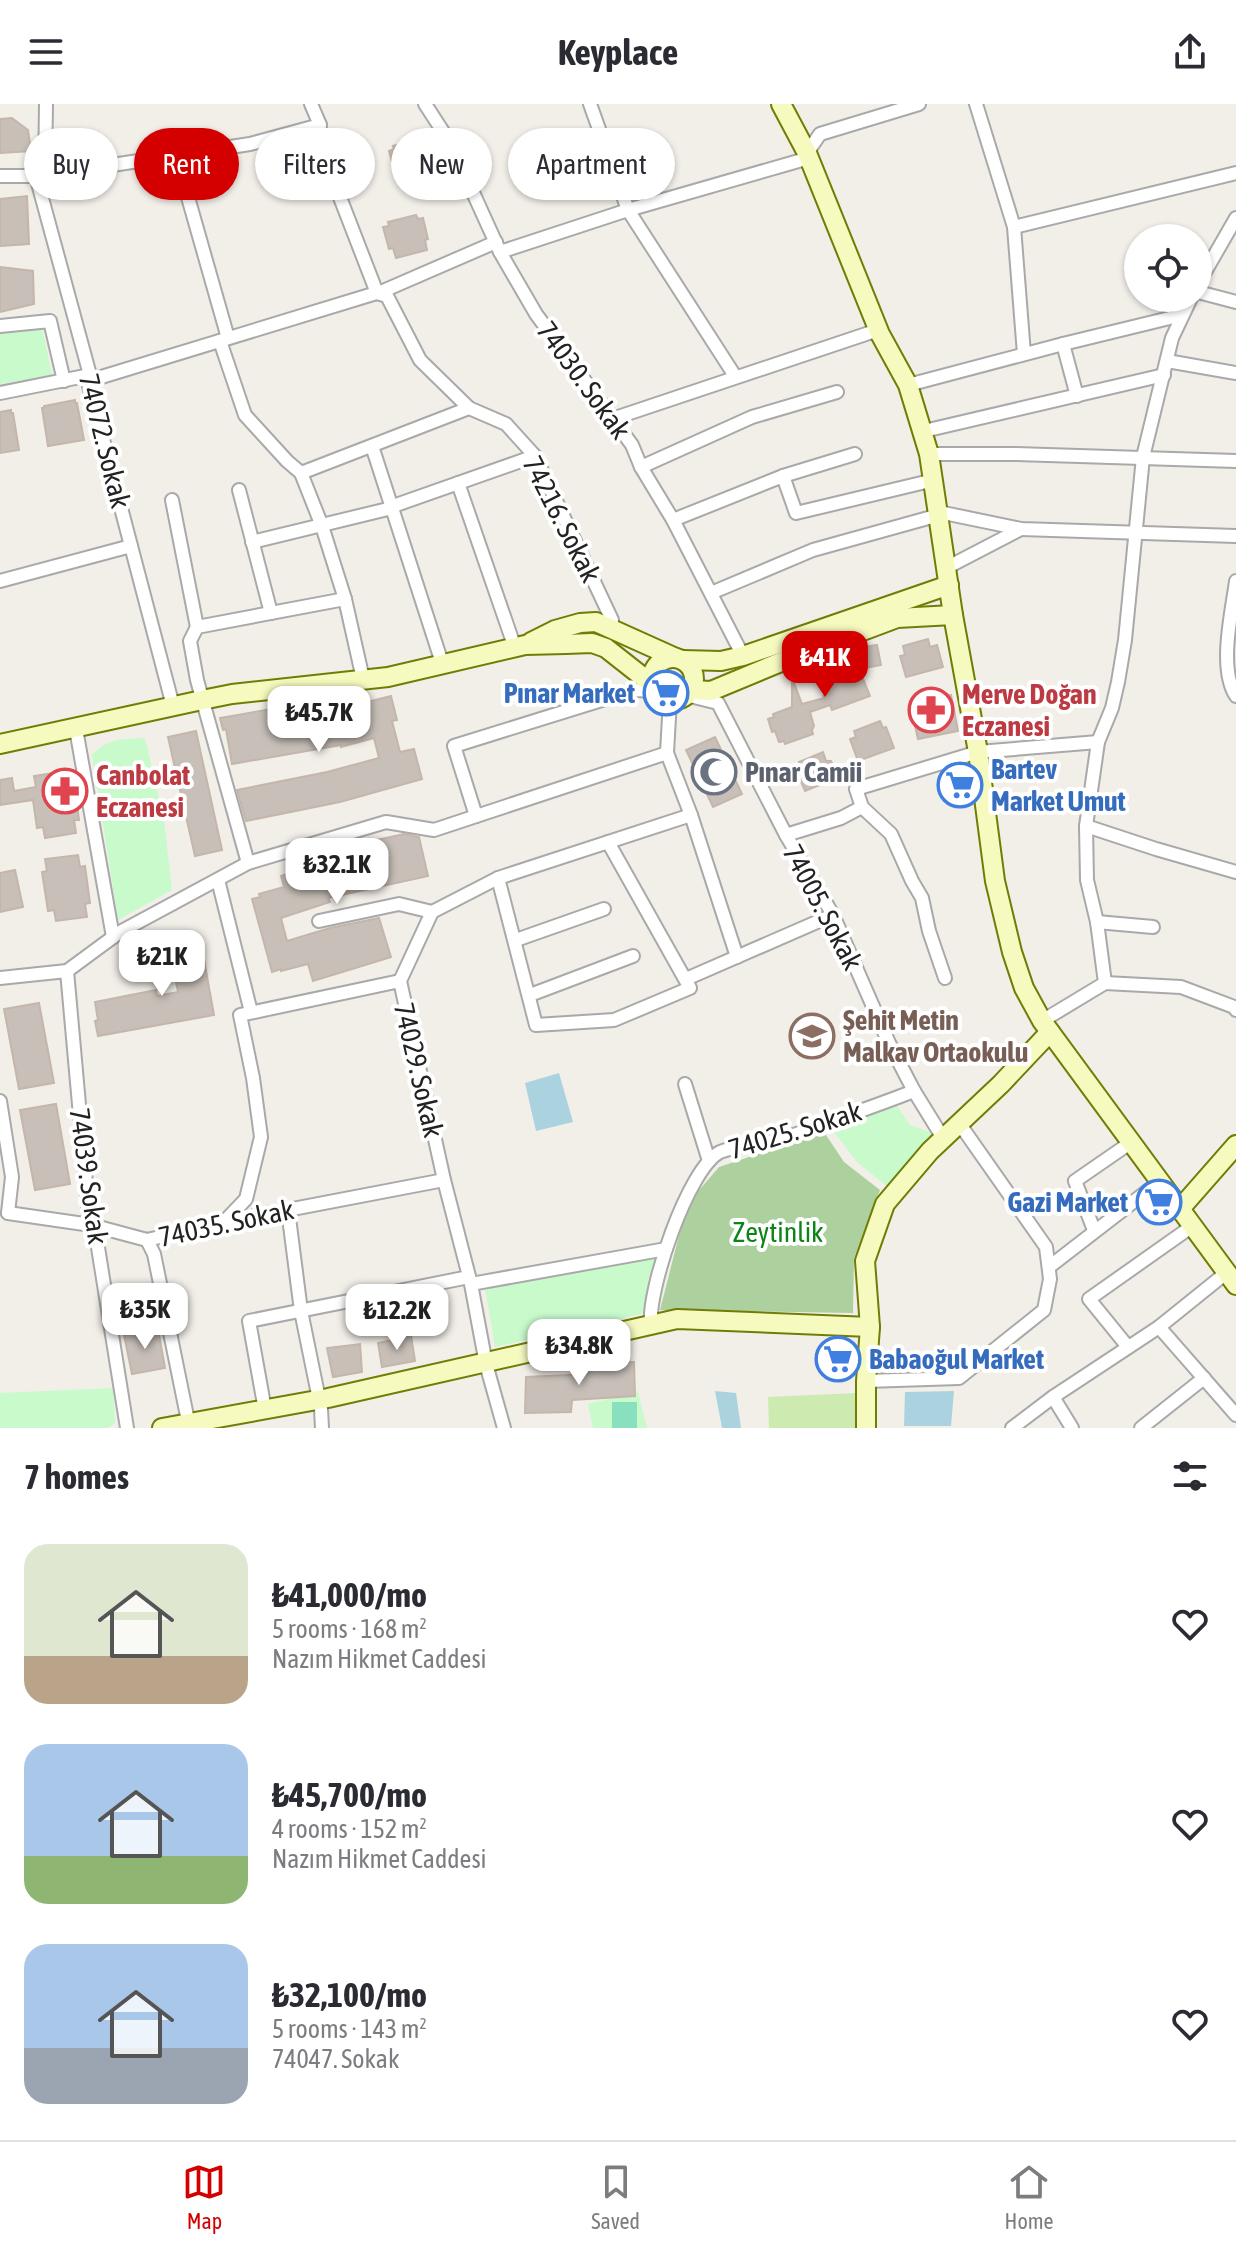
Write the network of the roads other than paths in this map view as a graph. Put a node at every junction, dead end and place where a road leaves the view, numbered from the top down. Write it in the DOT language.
graph roads {
  1 [pos="46,104"];
  2 [pos="311,104"];
  3 [pos="425,104"];
  4 [pos="590,104"];
  5 [pos="781,104"];
  6 [pos="919,104"];
  7 [pos="976,104"];
  8 [pos="320,125"];
  9 [pos="44,128"];
  10 [pos="239,146"];
  11 [pos="808,156"];
  12 [pos="1236,173"];
  13 [pos="24,175"];
  14 [pos="0,176"];
  15 [pos="46,200"];
  16 [pos="188,200"];
  17 [pos="628,210"];
  18 [pos="1236,218"];
  19 [pos="1014,227"];
  20 [pos="498,247"];
  21 [pos="1212,260"];
  22 [pos="377,293"];
  23 [pos="1212,296"];
  24 [pos="1236,302"];
  25 [pos="1184,312"];
  26 [pos="1182,315"];
  27 [pos="0,326"];
  28 [pos="878,330"];
  29 [pos="224,340"];
  30 [pos="1063,344"];
  31 [pos="1024,354"];
  32 [pos="1166,368"];
  33 [pos="1236,373"];
  34 [pos="90,375"];
  35 [pos="735,376"];
  36 [pos="64,381"];
  37 [pos="908,385"];
  38 [pos="837,392"];
  39 [pos="0,393"];
  40 [pos="1077,396"];
  41 [pos="469,408"];
  42 [pos="612,419"];
  43 [pos="924,431"];
  44 [pos="372,446"];
  45 [pos="855,454"];
  46 [pos="929,454"];
  47 [pos="535,456"];
  48 [pos="1143,457"];
  49 [pos="1236,461"];
  50 [pos="641,467"];
  51 [pos="301,473"];
  52 [pos="783,476"];
  53 [pos="934,480"];
  54 [pos="458,483"];
  55 [pos="239,490"];
  56 [pos="172,500"];
  57 [pos="392,508"];
  58 [pos="939,513"];
  59 [pos="673,520"];
  60 [pos="322,526"];
  61 [pos="1021,529"];
  62 [pos="1134,534"];
  63 [pos="1236,536"];
  64 [pos="252,542"];
  65 [pos="131,546"];
  66 [pos="948,576"];
  67 [pos="0,581"];
  68 [pos="1236,581"];
  69 [pos="711,593"];
  70 [pos="345,599"];
  71 [pos="271,613"];
  72 [pos="953,615"];
  73 [pos="197,627"];
  74 [pos="609,628"];
  75 [pos="520,646"];
  76 [pos="743,656"];
  77 [pos="679,659"];
  78 [pos="443,666"];
  79 [pos="363,679"];
  80 [pos="672,692"];
  81 [pos="1236,696"];
  82 [pos="202,700"];
  83 [pos="173,706"];
  84 [pos="76,729"];
  85 [pos="1098,742"];
  86 [pos="0,744"];
  87 [pos="978,752"];
  88 [pos="667,753"];
  89 [pos="862,807"];
  90 [pos="691,815"];
  91 [pos="476,816"];
  92 [pos="1086,826"];
  93 [pos="786,835"];
  94 [pos="608,842"];
  95 [pos="248,863"];
  96 [pos="1236,872"];
  97 [pos="498,878"];
  98 [pos="218,880"];
  99 [pos="604,909"];
  100 [pos="432,912"];
  101 [pos="833,915"];
  102 [pos="319,921"];
  103 [pos="1097,922"];
  104 [pos="1153,927"];
  105 [pos="113,937"];
  106 [pos="516,940"];
  107 [pos="633,956"];
  108 [pos="737,957"];
  109 [pos="67,971"];
  110 [pos="0,978"];
  111 [pos="945,978"];
  112 [pos="400,981"];
  113 [pos="1105,983"];
  114 [pos="688,984"];
  115 [pos="530,995"];
  116 [pos="1236,1010"];
  117 [pos="245,1014"];
  118 [pos="1046,1027"];
  119 [pos="685,1084"];
  120 [pos="914,1091"];
  121 [pos="0,1101"];
  122 [pos="959,1123"];
  123 [pos="943,1138"];
  124 [pos="1130,1143"];
  125 [pos="1236,1145"];
  126 [pos="709,1161"];
  127 [pos="444,1180"];
  128 [pos="1159,1182"];
  129 [pos="6,1192"];
  130 [pos="288,1210"];
  131 [pos="1179,1210"];
  132 [pos="4,1215"];
  133 [pos="224,1222"];
  134 [pos="91,1225"];
  135 [pos="1191,1227"];
  136 [pos="1094,1230"];
  137 [pos="147,1240"];
  138 [pos="666,1249"];
  139 [pos="1049,1267"];
  140 [pos="1231,1279"];
  141 [pos="470,1280"];
  142 [pos="301,1311"];
  143 [pos="651,1325"];
  144 [pos="870,1327"];
  145 [pos="1159,1327"];
  146 [pos="1128,1347"];
  147 [pos="486,1364"];
  148 [pos="1204,1378"];
  149 [pos="866,1381"];
  150 [pos="1053,1397"];
  151 [pos="320,1400"];
  152 [pos="265,1410"];
  153 [pos="1236,1415"];
  154 [pos="191,1426"];
  155 [pos="1144,1427"];
  156 [pos="127,1428"];
  157 [pos="162,1428"];
  158 [pos="322,1428"];
  159 [pos="504,1428"];
  160 [pos="866,1428"];
  161 [pos="1012,1428"];
  162 [pos="1072,1428"];
  1 -- 9 [label="street, 74072. Sokak"];
  2 -- 8 [label="street, 74216. Sokak"];
  3 -- 20 [label="street, 74030. Sokak"];
  4 -- 17 [label="street"];
  5 -- 11 [label="main road"];
  6 -- 11 [label="street"];
  7 -- 19 [label="street"];
  8 -- 10 [label="street"];
  8 -- 22 [label="street, 74216. Sokak"];
  11 -- 17 [label="street"];
  11 -- 28 [label="main road"];
  12 -- 19 [label="street"];
  13 -- 14 [label="street"];
  15 -- 34 [label="street, 74072. Sokak"];
  16 -- 29 [label="street"];
  17 -- 20 [label="street"];
  17 -- 35 [label="street"];
  18 -- 21 [label="street"];
  19 -- 31 [label="street"];
  20 -- 22 [label="street"];
  20 -- 42 [label="street, 74030. Sokak"];
  22 -- 29 [label="street"];
  22 -- 41 [label="street, 74216. Sokak"];
  23 -- 24 [label="street"];
  25 -- 26 [label="street"];
  26 -- 30 [label="street"];
  26 -- 32 [label="street"];
  27 -- 36 [label="street"];
  28 -- 35 [label="street"];
  28 -- 37 [label="main road"];
  29 -- 34 [label="street"];
  29 -- 51 [label="street"];
  30 -- 31 [label="street"];
  30 -- 40 [label="street"];
  31 -- 37 [label="street"];
  32 -- 33 [label="street"];
  32 -- 40 [label="street"];
  32 -- 48 [label="street"];
  34 -- 36 [label="street"];
  34 -- 65 [label="street, 74072. Sokak"];
  35 -- 42 [label="street"];
  36 -- 39 [label="street"];
  37 -- 43 [label="main road"];
  38 -- 50 [label="street"];
  40 -- 43 [label="street"];
  41 -- 44 [label="street"];
  41 -- 47 [label="street, 74216. Sokak"];
  42 -- 50 [label="street, 74030. Sokak"];
  43 -- 46 [label="main road"];
  44 -- 51 [label="street"];
  44 -- 57 [label="street"];
  45 -- 52 [label="street"];
  46 -- 48 [label="street"];
  46 -- 53 [label="main road"];
  47 -- 54 [label="street"];
  47 -- 74 [label="street, 74216. Sokak"];
  48 -- 49 [label="street"];
  48 -- 62 [label="street"];
  50 -- 59 [label="street, 74030. Sokak"];
  51 -- 60 [label="street"];
  52 -- 53 [label="street"];
  52 -- 59 [label="street"];
  53 -- 58 [label="main road"];
  54 -- 57 [label="street"];
  54 -- 75 [label="street"];
  55 -- 64 [label="street"];
  56 -- 73 [label="street"];
  57 -- 60 [label="street"];
  57 -- 78 [label="street"];
  58 -- 61 [label="street"];
  58 -- 66 [label="main road"];
  58 -- 69 [label="street"];
  59 -- 69 [label="street, 74030. Sokak"];
  60 -- 64 [label="street"];
  60 -- 70 [label="street"];
  61 -- 62 [label="street"];
  61 -- 66 [label="street"];
  62 -- 63 [label="street"];
  62 -- 85 [label="street"];
  64 -- 71 [label="street"];
  65 -- 67 [label="street"];
  65 -- 83 [label="street, 74072. Sokak"];
  66 -- 72 [label="main road"];
  66 -- 76 [label="main road"];
  68 -- 81 [label="street"];
  69 -- 76 [label="street, 74030. Sokak"];
  70 -- 71 [label="street"];
  70 -- 79 [label="street"];
  71 -- 73 [label="street"];
  72 -- 80 [label="main road"];
  72 -- 87 [label="main road"];
  73 -- 82 [label="street"];
  74 -- 75 [label="main road"];
  74 -- 77 [label="main road"];
  75 -- 78 [label="main road"];
  75 -- 80 [label="main road"];
  76 -- 77 [label="main road"];
  77 -- 80 [label="main road"];
  77 -- 80 [label="main road"];
  78 -- 79 [label="main road"];
  79 -- 82 [label="main road"];
  80 -- 88 [label="street"];
  80 -- 91 [label="street"];
  80 -- 93 [label="street, 74005. Sokak"];
  82 -- 83 [label="main road"];
  82 -- 95 [label="street"];
  83 -- 84 [label="main road"];
  84 -- 86 [label="main road"];
  84 -- 105 [label="street"];
  85 -- 87 [label="street"];
  85 -- 92 [label="street"];
  87 -- 89 [label="street"];
  87 -- 118 [label="main road"];
  88 -- 90 [label="street"];
  88 -- 91 [label="street"];
  89 -- 93 [label="street"];
  89 -- 111 [label="street"];
  90 -- 94 [label="street"];
  90 -- 108 [label="street"];
  91 -- 95 [label="street"];
  92 -- 96 [label="street"];
  92 -- 103 [label="street"];
  93 -- 101 [label="street, 74005. Sokak"];
  94 -- 97 [label="street"];
  94 -- 114 [label="street"];
  95 -- 98 [label="street"];
  97 -- 100 [label="street"];
  97 -- 106 [label="street"];
  98 -- 105 [label="street"];
  98 -- 117 [label="street"];
  99 -- 106 [label="street"];
  100 -- 102 [label="street"];
  100 -- 112 [label="street, 74029. Sokak"];
  101 -- 108 [label="street"];
  101 -- 120 [label="street, 74005. Sokak"];
  103 -- 104 [label="street"];
  103 -- 113 [label="street"];
  105 -- 109 [label="street"];
  106 -- 115 [label="street"];
  107 -- 115 [label="street"];
  108 -- 114 [label="street"];
  109 -- 110 [label="street"];
  109 -- 134 [label="street, 74039. Sokak"];
  112 -- 117 [label="street"];
  112 -- 127 [label="street, 74029. Sokak"];
  113 -- 116 [label="street"];
  113 -- 118 [label="street"];
  114 -- 115 [label="street"];
  117 -- 133 [label="street"];
  118 -- 122 [label="main road"];
  118 -- 124 [label="main road"];
  119 -- 126 [label="street"];
  120 -- 123 [label="street, 74005. Sokak"];
  120 -- 126 [label="street, 74025. Sokak"];
  121 -- 129 [label="street"];
  122 -- 123 [label="main road"];
  122 -- 139 [label="street"];
  123 -- 144 [label="main road"];
  124 -- 128 [label="main road"];
  124 -- 136 [label="street"];
  125 -- 131 [label="main road"];
  126 -- 138 [label="street, 74025. Sokak"];
  127 -- 130 [label="street, 74035. Sokak"];
  127 -- 141 [label="street, 74029. Sokak"];
  128 -- 131 [label="main road"];
  128 -- 136 [label="street"];
  129 -- 132 [label="street"];
  130 -- 133 [label="street, 74035. Sokak"];
  130 -- 142 [label="street"];
  131 -- 135 [label="main road"];
  132 -- 134 [label="street, 74035. Sokak"];
  133 -- 137 [label="street, 74035. Sokak"];
  134 -- 137 [label="street, 74035. Sokak"];
  134 -- 156 [label="street, 74039. Sokak"];
  135 -- 140 [label="main road"];
  135 -- 146 [label="street"];
  136 -- 139 [label="street"];
  137 -- 154 [label="street"];
  138 -- 141 [label="street"];
  138 -- 143 [label="street, 74025. Sokak"];
  139 -- 149 [label="street"];
  140 -- 145 [label="street"];
  141 -- 142 [label="street"];
  141 -- 147 [label="street, 74029. Sokak"];
  142 -- 151 [label="street"];
  142 -- 152 [label="street"];
  143 -- 144 [label="main road"];
  143 -- 147 [label="main road"];
  144 -- 149 [label="main road"];
  145 -- 146 [label="street"];
  145 -- 148 [label="street"];
  146 -- 150 [label="street"];
  147 -- 151 [label="main road"];
  147 -- 159 [label="street, 74029. Sokak"];
  148 -- 153 [label="street"];
  148 -- 155 [label="street"];
  149 -- 160 [label="main road"];
  150 -- 161 [label="street"];
  150 -- 162 [label="street"];
  151 -- 152 [label="main road"];
  151 -- 158 [label="street"];
  152 -- 154 [label="main road"];
  154 -- 157 [label="main road"];
}
